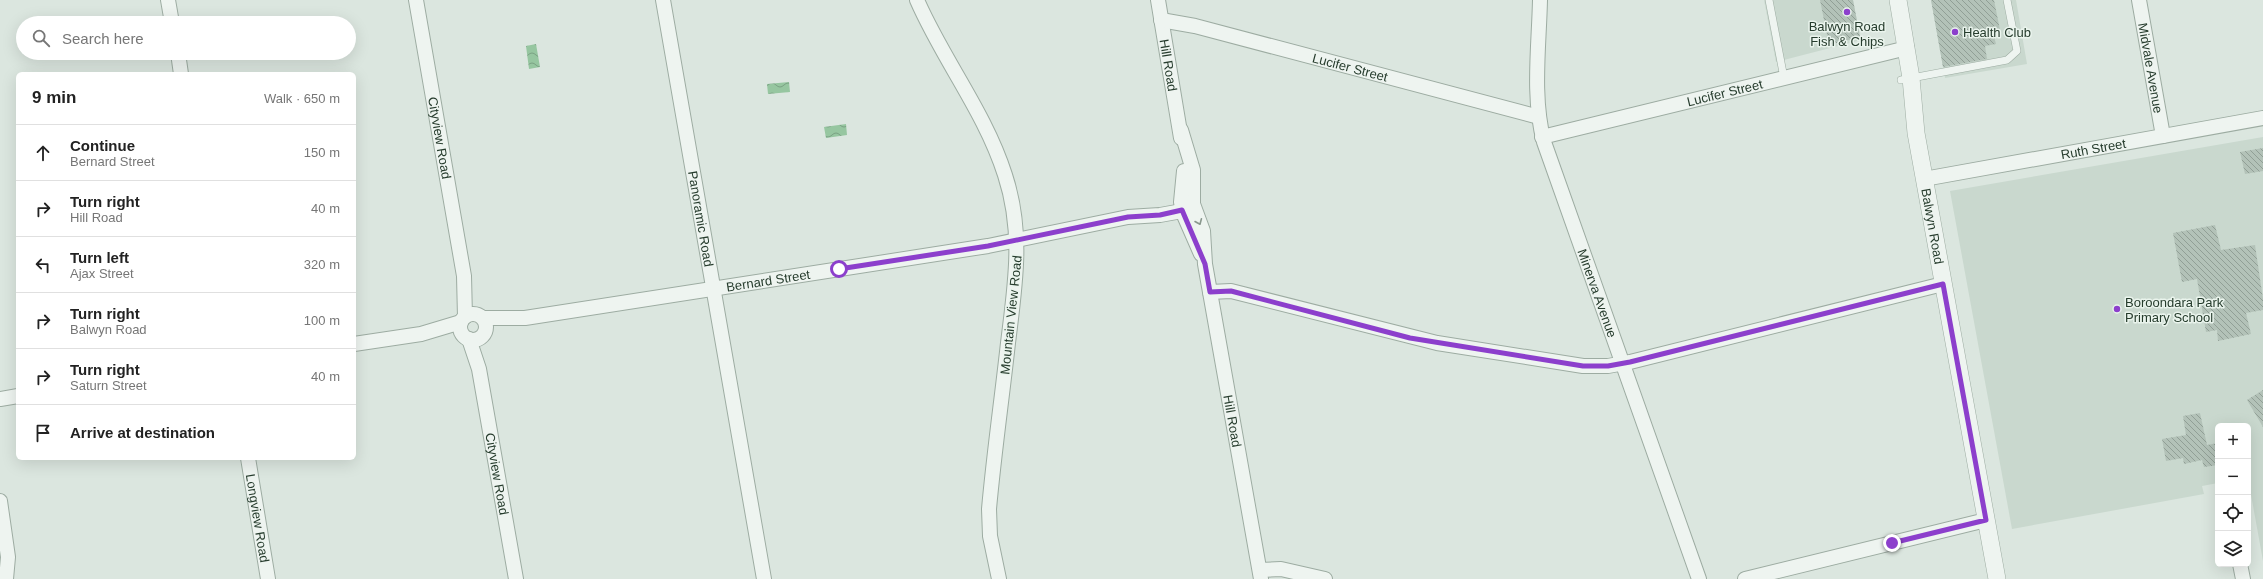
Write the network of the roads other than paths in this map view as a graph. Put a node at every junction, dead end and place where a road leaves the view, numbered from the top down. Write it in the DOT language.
graph roads {
  1 [pos="168,0"];
  2 [pos="416,0"];
  3 [pos="664,0"];
  4 [pos="917,0"];
  5 [pos="1158,0"];
  6 [pos="1540,0"];
  7 [pos="1769,0"];
  8 [pos="1887,0"];
  9 [pos="1898,0"];
  10 [pos="2007,0"];
  11 [pos="2139,0"];
  12 [pos="171,16"];
  13 [pos="1161,20"];
  14 [pos="1901,49"];
  15 [pos="179,60"];
  16 [pos="181,72"];
  17 [pos="1784,78"];
  18 [pos="1906,79"];
  19 [pos="1540,117"];
  20 [pos="2263,118"];
  21 [pos="2164,136"];
  22 [pos="1542,137"];
  23 [pos="1924,179"];
  24 [pos="1186,205"];
  25 [pos="1017,240"];
  26 [pos="1943,284"];
  27 [pos="714,289"];
  28 [pos="1210,292"];
  29 [pos="473,327"];
  30 [pos="356,344"];
  31 [pos="1621,363"];
  32 [pos="16,396"];
  33 [pos="0,399"];
  34 [pos="248,460"];
  35 [pos="0,501"];
  36 [pos="1986,520"];
  37 [pos="2241,567"];
  38 [pos="1260,574"];
  39 [pos="6,579"];
  40 [pos="268,579"];
  41 [pos="516,579"];
  42 [pos="764,579"];
  43 [pos="999,579"];
  44 [pos="1325,579"];
  45 [pos="1699,579"];
  46 [pos="1745,579"];
  47 [pos="1997,579"];
  48 [pos="2243,579"];
  1 -- 12 [label="street"];
  2 -- 29 [label="street, Cityview Road"];
  3 -- 27 [label="street, Panoramic Road"];
  4 -- 25 [label="street, Mountain View Road"];
  5 -- 13 [label="street, Hill Road"];
  6 -- 19 [label="street, Minerva Avenue"];
  7 -- 17 [label="lane"];
  8 -- 14 [label="street, Balwyn Road"];
  9 -- 14 [label="street, Balwyn Road"];
  10 -- 18 [label="lane"];
  11 -- 21 [label="street, Midvale Avenue"];
  13 -- 19 [label="street, Lucifer Street"];
  13 -- 24 [label="street, Hill Road"];
  14 -- 17 [label="street, Lucifer Street"];
  14 -- 18 [label="street, Balwyn Road"];
  15 -- 16 [label="street"];
  17 -- 22 [label="street, Lucifer Street"];
  18 -- 23 [label="street, Balwyn Road"];
  19 -- 22 [label="street, Minerva Avenue"];
  20 -- 21 [label="street, Ruth Street"];
  21 -- 23 [label="street, Ruth Street"];
  22 -- 31 [label="street, Minerva Avenue"];
  23 -- 26 [label="street, Balwyn Road"];
  24 -- 25 [label="street, Bernard Street"];
  24 -- 28 [label="street, Hill Road"];
  25 -- 27 [label="street, Bernard Street"];
  25 -- 43 [label="street, Mountain View Road"];
  26 -- 31 [label="street"];
  26 -- 36 [label="street, Balwyn Road"];
  27 -- 29 [label="street, Bernard Street"];
  27 -- 42 [label="street, Panoramic Road"];
  28 -- 31 [label="street"];
  28 -- 38 [label="street, Hill Road"];
  29 -- 30 [label="street, Bernard Street"];
  29 -- 41 [label="street, Cityview Road"];
  31 -- 45 [label="street, Minerva Avenue"];
  32 -- 33 [label="street"];
  34 -- 40 [label="street, Longview Road"];
  35 -- 39 [label="street"];
  36 -- 46 [label="street"];
  36 -- 47 [label="street, Balwyn Road"];
  37 -- 48 [label="street"];
  38 -- 44 [label="street"];
}
